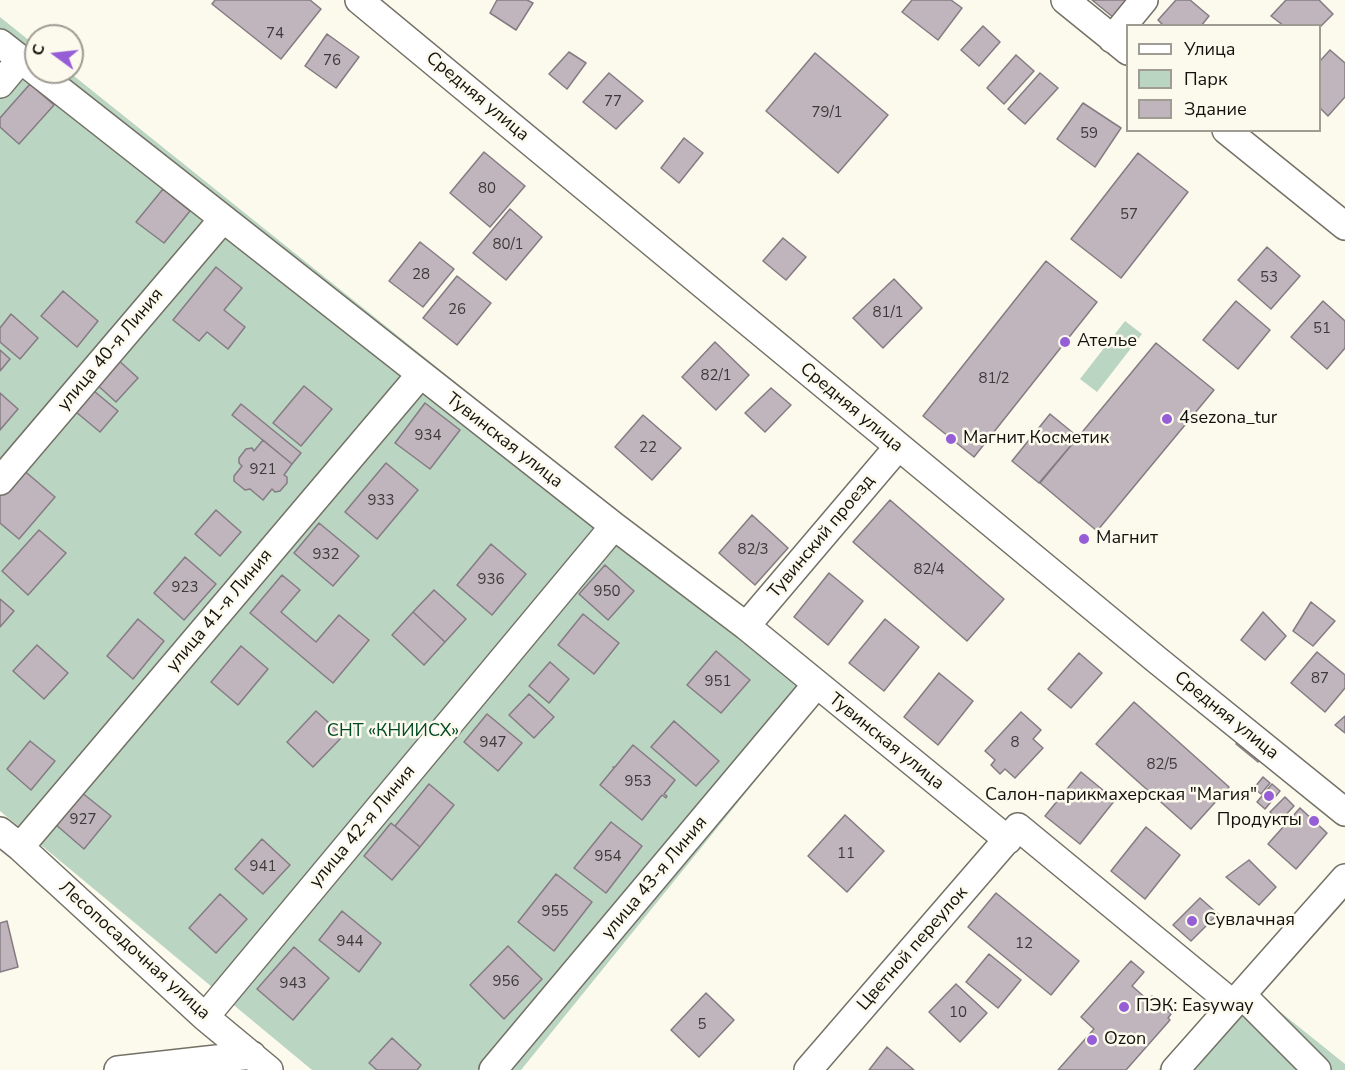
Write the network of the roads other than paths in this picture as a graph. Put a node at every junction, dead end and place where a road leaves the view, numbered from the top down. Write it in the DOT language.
graph roads {
  1 [pos="359,0"];
  2 [pos="1065,0"];
  3 [pos="1144,0"];
  4 [pos="1131,24"];
  5 [pos="1120,45"];
  6 [pos="10,52"];
  7 [pos="0,84"];
  8 [pos="1228,132"];
  9 [pos="223,219"];
  10 [pos="1345,226"];
  11 [pos="420,375"];
  12 [pos="898,447"];
  13 [pos="0,481"];
  14 [pos="614,526"];
  15 [pos="746,626"];
  16 [pos="816,686"];
  17 [pos="1345,812"];
  18 [pos="1013,833"];
  19 [pos="10,839"];
  20 [pos="1345,878"];
  21 [pos="1238,1000"];
  22 [pos="205,1017"];
  23 [pos="260,1063"];
  24 [pos="118,1070"];
  25 [pos="493,1070"];
  26 [pos="808,1070"];
  27 [pos="1175,1070"];
  28 [pos="1317,1070"];
  1 -- 12 [label="street, Средняя улица"];
  2 -- 5 [label="street"];
  3 -- 4 [label="street"];
  6 -- 7 [label="street"];
  6 -- 9 [label="street, Тувинская улица"];
  8 -- 10 [label="street"];
  9 -- 11 [label="street, Тувинская улица"];
  9 -- 13 [label="street, улица 40-я Линия"];
  11 -- 14 [label="street, Тувинская улица"];
  11 -- 19 [label="street, улица 41-я Линия"];
  12 -- 15 [label="street, Тувинский проезд"];
  12 -- 17 [label="street, Средняя улица"];
  14 -- 15 [label="street, Тувинская улица"];
  14 -- 22 [label="street, улица 42-я Линия"];
  15 -- 16 [label="street, Тувинская улица"];
  16 -- 18 [label="street, Тувинская улица"];
  16 -- 25 [label="street, улица 43-я Линия"];
  18 -- 21 [label="street, Тувинская улица"];
  18 -- 26 [label="street, Цветной переулок"];
  19 -- 22 [label="street, Лесопосадочная улица"];
  20 -- 21 [label="street"];
  21 -- 27 [label="street"];
  21 -- 28 [label="street, Тувинская улица"];
  22 -- 23 [label="street, Лесопосадочная улица"];
  23 -- 24 [label="street"];
}
